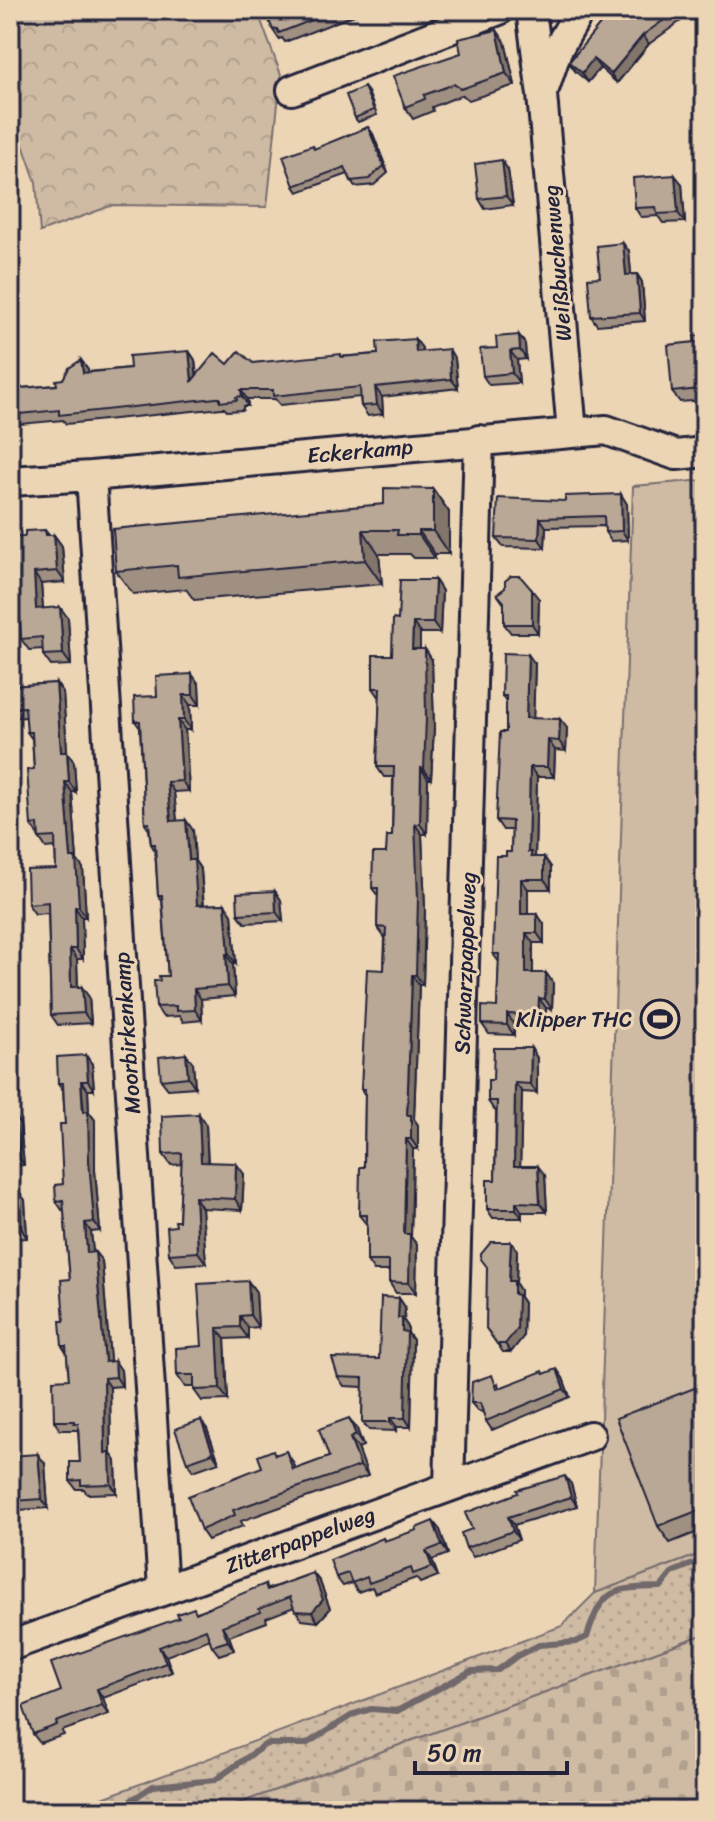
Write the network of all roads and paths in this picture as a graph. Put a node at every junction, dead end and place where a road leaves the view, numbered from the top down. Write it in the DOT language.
graph roads {
  1 [pos="499,10"];
  2 [pos="531,10"];
  3 [pos="580,10"];
  4 [pos="292,90"];
  5 [pos="542,95"];
  6 [pos="572,432"];
  7 [pos="479,440"];
  8 [pos="705,452"];
  9 [pos="91,476"];
  10 [pos="10,481"];
  11 [pos="590,1436"];
  12 [pos="449,1487"];
  13 [pos="163,1589"];
  14 [pos="10,1646"];
  1 -- 4 [label="street"];
  2 -- 5 [label="street, Weißbuchenweg"];
  3 -- 5 [label="street, Weißbuchenweg"];
  5 -- 6 [label="street, Weißbuchenweg"];
  6 -- 7 [label="street, Eckerkamp"];
  6 -- 8 [label="street, Eckerkamp"];
  7 -- 9 [label="street, Eckerkamp"];
  7 -- 12 [label="street, Schwarzpappelweg"];
  9 -- 10 [label="street, Eckerkamp"];
  9 -- 13 [label="street, Moorbirkenkamp"];
  11 -- 12 [label="street, Zitterpappelweg"];
  12 -- 13 [label="street, Zitterpappelweg"];
  13 -- 14 [label="street, Zitterpappelweg"];
}
